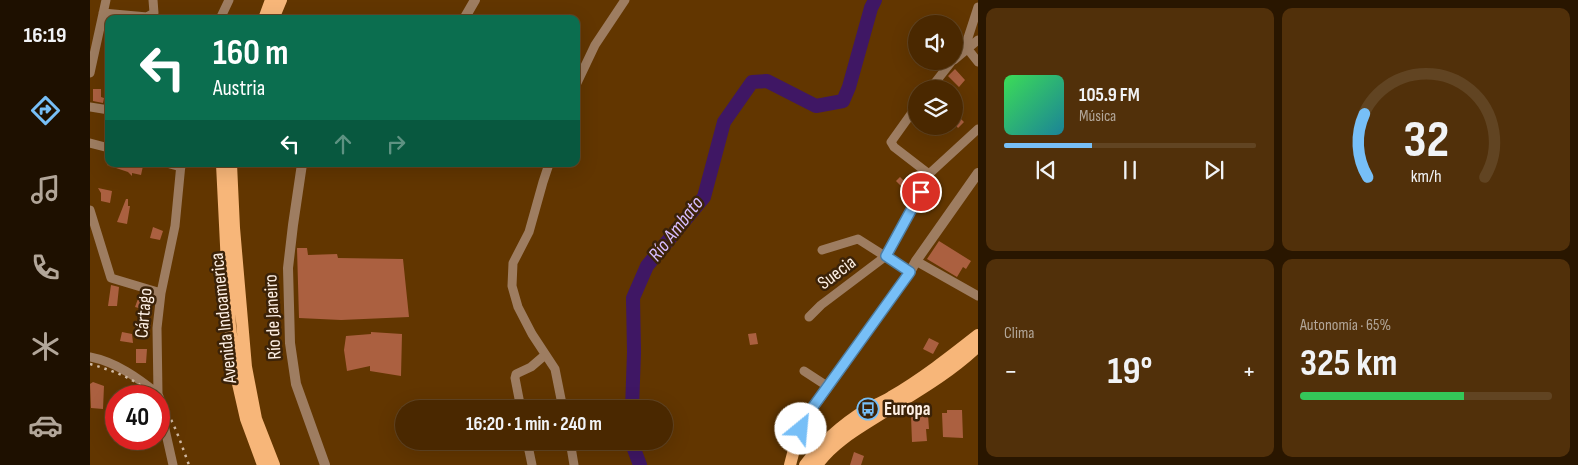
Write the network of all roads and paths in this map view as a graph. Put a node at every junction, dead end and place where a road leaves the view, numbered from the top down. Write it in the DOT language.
graph roads {
  1 [pos="106,0"];
  2 [pos="153,0"];
  3 [pos="228,0"];
  4 [pos="271,0"];
  5 [pos="281,0"];
  6 [pos="475,0"];
  7 [pos="625,0"];
  8 [pos="978,7"];
  9 [pos="103,13"];
  10 [pos="125,15"];
  11 [pos="150,15"];
  12 [pos="222,15"];
  13 [pos="265,15"];
  14 [pos="275,15"];
  15 [pos="466,15"];
  16 [pos="978,40"];
  17 [pos="967,48"];
  18 [pos="963,51"];
  19 [pos="978,62"];
  20 [pos="90,69"];
  21 [pos="945,70"];
  22 [pos="580,76"];
  23 [pos="937,80"];
  24 [pos="90,107"];
  25 [pos="105,109"];
  26 [pos="908,119"];
  27 [pos="978,129"];
  28 [pos="90,143"];
  29 [pos="105,147"];
  30 [pos="181,167"];
  31 [pos="222,167"];
  32 [pos="231,167"];
  33 [pos="302,167"];
  34 [pos="549,167"];
  35 [pos="978,173"];
  36 [pos="930,174"];
  37 [pos="90,210"];
  38 [pos="822,250"];
  39 [pos="886,256"];
  40 [pos="916,261"];
  41 [pos="910,272"];
  42 [pos="161,293"];
  43 [pos="978,296"];
  44 [pos="809,317"];
  45 [pos="978,335"];
  46 [pos="978,346"];
  47 [pos="545,355"];
  48 [pos="90,357"];
  49 [pos="804,371"];
  50 [pos="146,385"];
  51 [pos="158,385"];
  52 [pos="827,386"];
  53 [pos="519,400"];
  54 [pos="561,400"];
  55 [pos="801,429"];
  56 [pos="170,450"];
  57 [pos="529,450"];
  58 [pos="572,450"];
  59 [pos="819,456"];
  60 [pos="173,465"];
  61 [pos="263,465"];
  62 [pos="274,465"];
  63 [pos="325,465"];
  64 [pos="532,465"];
  65 [pos="574,465"];
  66 [pos="790,465"];
  67 [pos="805,465"];
  1 -- 9 [label="street"];
  2 -- 11 [label="street"];
  3 -- 12 [label="street"];
  4 -- 13 [label="main road"];
  5 -- 14 [label="main road"];
  6 -- 15 [label="street"];
  7 -- 22 [label="street"];
  8 -- 17 [label="street"];
  9 -- 10 [label="street"];
  9 -- 20 [label="street"];
  16 -- 17 [label="street"];
  17 -- 18 [label="street"];
  17 -- 19 [label="street"];
  21 -- 23 [label="street"];
  24 -- 25 [label="street"];
  26 -- 36 [label="street"];
  27 -- 36 [label="street"];
  28 -- 29 [label="street"];
  30 -- 42 [label="street, Cártago"];
  31 -- 61 [label="main road, Avenida Indoamerica"];
  32 -- 62 [label="main road, Avenida Indoamerica"];
  33 -- 63 [label="street, Río de Janeiro"];
  34 -- 47 [label="street"];
  35 -- 40 [label="street"];
  36 -- 39 [label="street"];
  37 -- 42 [label="street"];
  38 -- 39 [label="street"];
  39 -- 41 [label="street"];
  39 -- 44 [label="street, Suecia"];
  40 -- 41 [label="street"];
  40 -- 43 [label="street"];
  41 -- 52 [label="street"];
  42 -- 51 [label="street, Cártago"];
  45 -- 59 [label="main road"];
  46 -- 59 [label="main road"];
  47 -- 53 [label="street"];
  47 -- 54 [label="street"];
  48 -- 50 [label="street"];
  49 -- 52 [label="street"];
  52 -- 55 [label="street"];
  55 -- 59 [label="street"];
  55 -- 66 [label="main road"];
  56 -- 60 [label="street, Cártago"];
  57 -- 64 [label="street"];
  58 -- 65 [label="street"];
  59 -- 67 [label="main road"];
}
